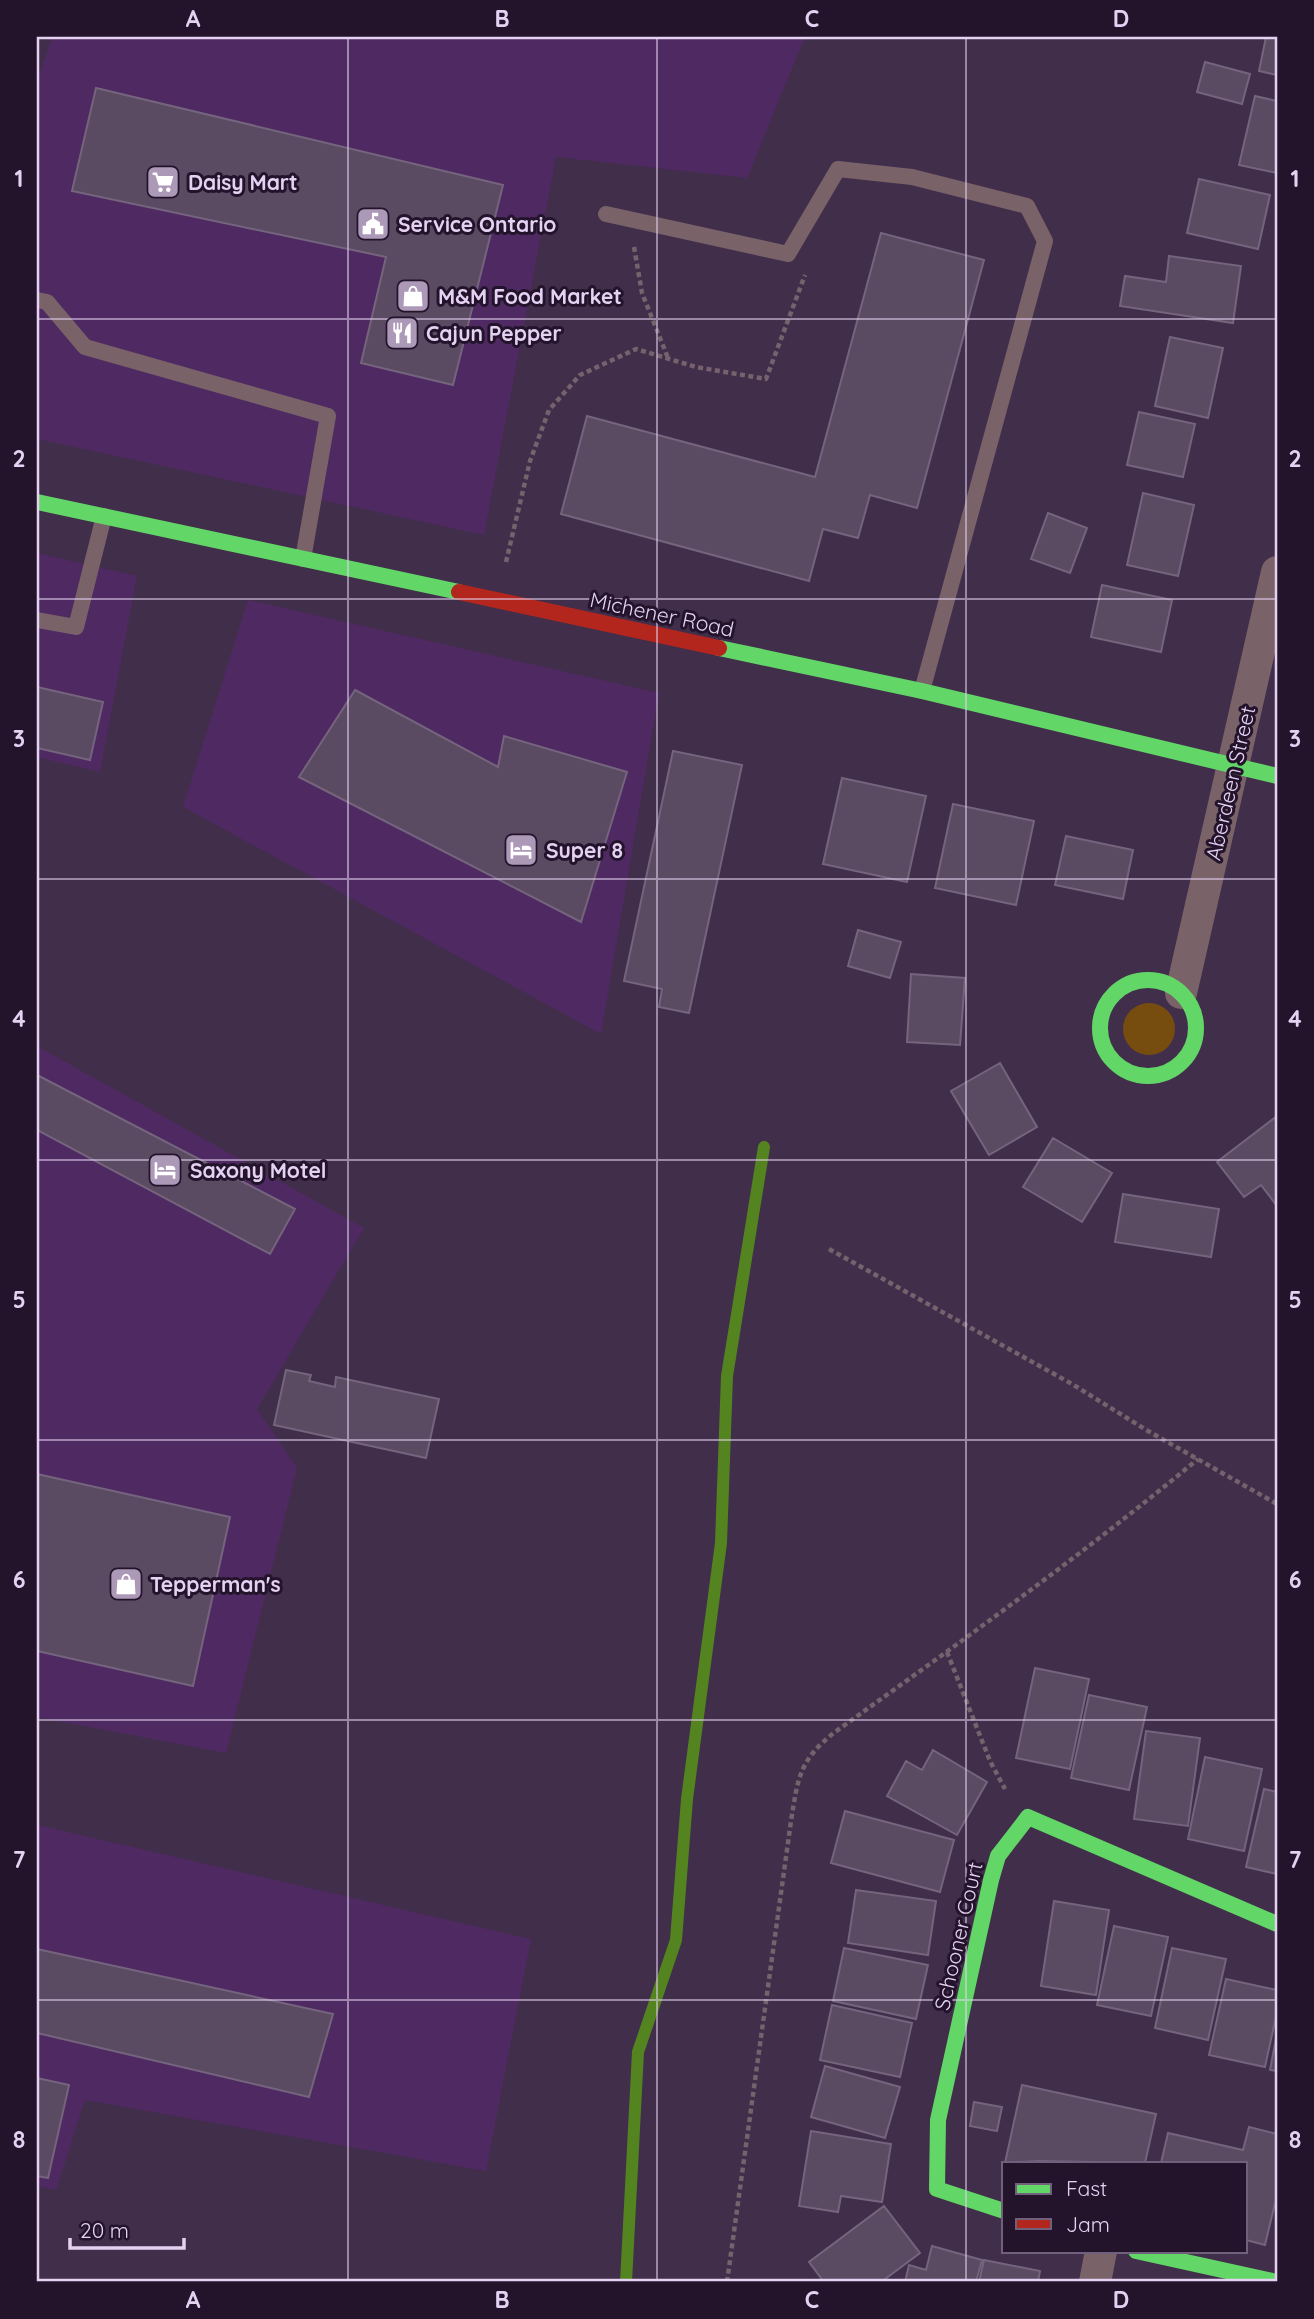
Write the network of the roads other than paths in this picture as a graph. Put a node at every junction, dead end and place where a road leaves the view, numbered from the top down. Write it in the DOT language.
graph roads {
  1 [pos="606,214"];
  2 [pos="37,300"];
  3 [pos="37,502"];
  4 [pos="104,516"];
  5 [pos="303,559"];
  6 [pos="1277,572"];
  7 [pos="37,620"];
  8 [pos="922,691"];
  9 [pos="1232,766"];
  10 [pos="1277,776"];
  11 [pos="1181,993"];
  12 [pos="1277,1924"];
  13 [pos="1002,2210"];
  14 [pos="1101,2252"];
  15 [pos="1141,2252"];
  16 [pos="1095,2282"];
  17 [pos="1277,2282"];
  1 -- 8 [label="lane"];
  2 -- 5 [label="lane"];
  3 -- 4 [label="street, Michener Road"];
  4 -- 5 [label="street, Michener Road"];
  4 -- 7 [label="lane"];
  5 -- 8 [label="street, Michener Road"];
  6 -- 9 [label="street, Aberdeen Street"];
  8 -- 9 [label="street, Michener Road"];
  9 -- 10 [label="street, Michener Road"];
  9 -- 11 [label="street, Aberdeen Street"];
  11 -- 11 [label="street"];
  12 -- 13 [label="street, Schooner Court"];
  14 -- 16 [label="street"];
  15 -- 17 [label="street"];
}
